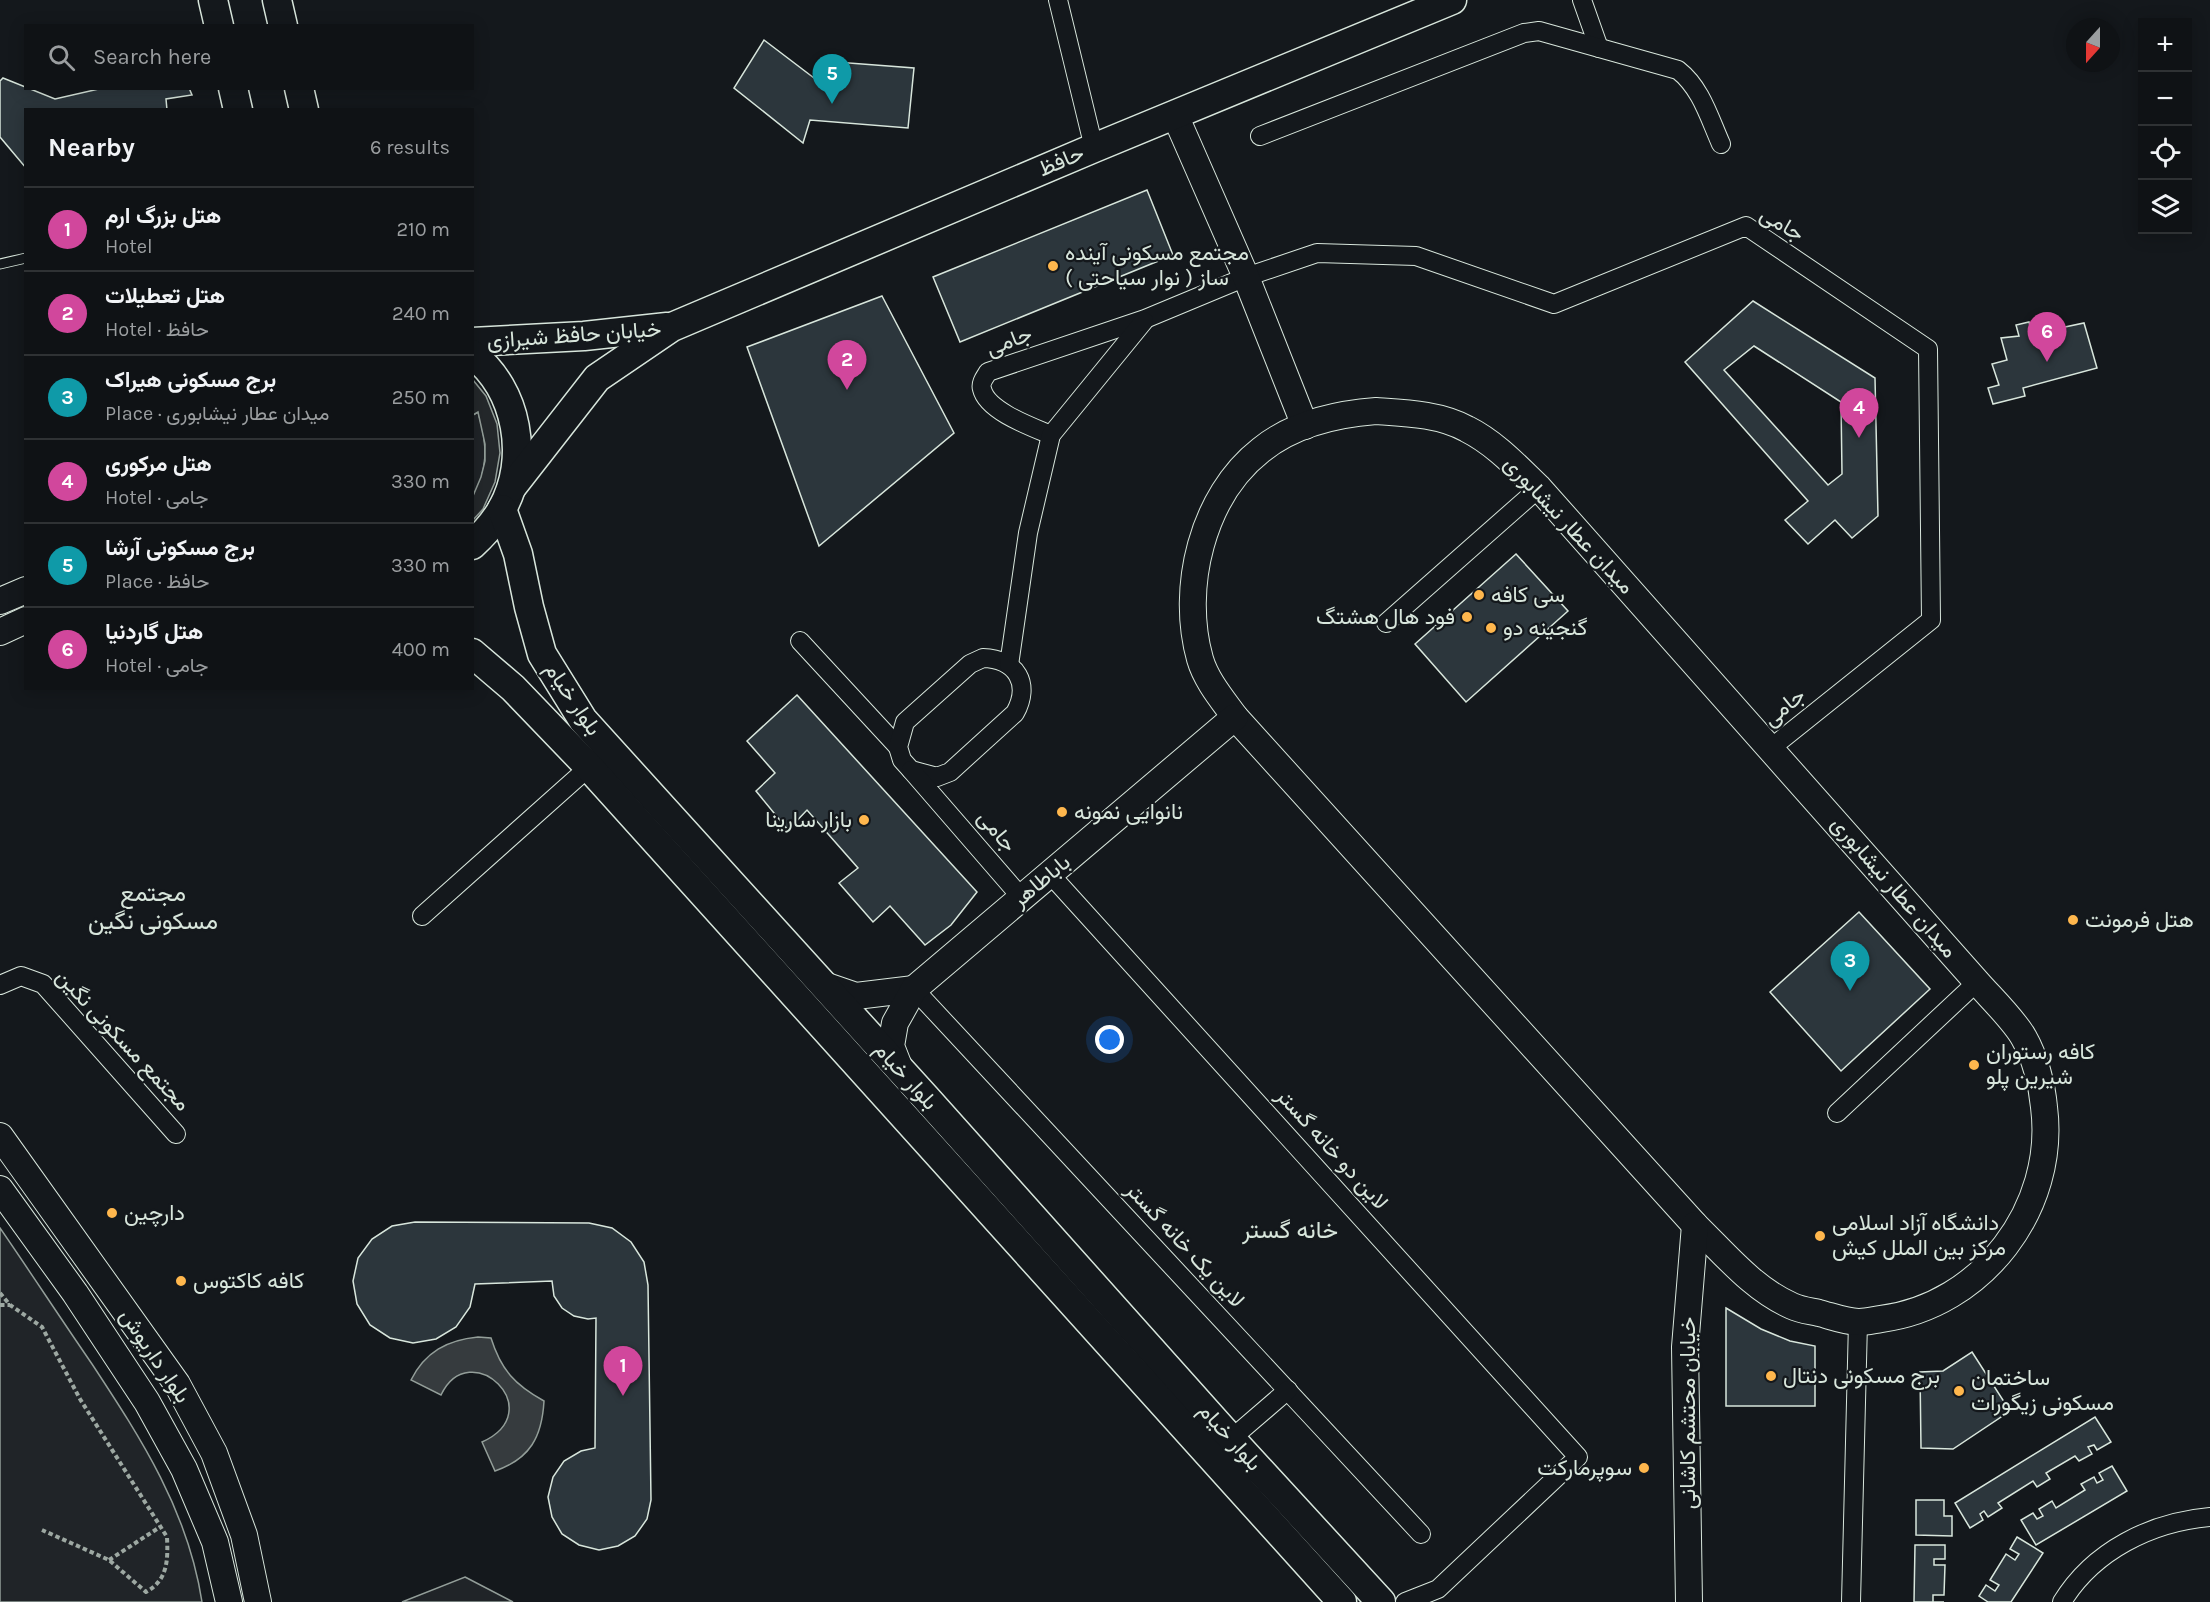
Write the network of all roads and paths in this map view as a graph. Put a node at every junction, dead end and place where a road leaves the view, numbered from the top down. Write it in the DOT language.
graph roads {
  1 [pos="213,0"];
  2 [pos="277,0"];
  3 [pos="1058,0"];
  4 [pos="1452,0"];
  5 [pos="1582,0"];
  6 [pos="219,24"];
  7 [pos="283,24"];
  8 [pos="1599,48"];
  9 [pos="233,90"];
  10 [pos="299,90"];
  11 [pos="238,108"];
  12 [pos="304,108"];
  13 [pos="1175,115"];
  14 [pos="1260,136"];
  15 [pos="1721,144"];
  16 [pos="1094,148"];
  17 [pos="24,258"];
  18 [pos="0,264"];
  19 [pos="1246,277"];
  20 [pos="1145,320"];
  21 [pos="672,327"];
  22 [pos="474,342"];
  23 [pos="474,356"];
  24 [pos="1305,426"];
  25 [pos="1051,435"];
  26 [pos="1539,488"];
  27 [pos="507,498"];
  28 [pos="474,543"];
  29 [pos="24,591"];
  30 [pos="0,601"];
  31 [pos="24,621"];
  32 [pos="1386,623"];
  33 [pos="0,632"];
  34 [pos="800,641"];
  35 [pos="474,655"];
  36 [pos="1009,665"];
  37 [pos="1235,717"];
  38 [pos="898,747"];
  39 [pos="1772,748"];
  40 [pos="589,766"];
  41 [pos="911,770"];
  42 [pos="1049,873"];
  43 [pos="1021,897"];
  44 [pos="422,916"];
  45 [pos="1977,982"];
  46 [pos="0,985"];
  47 [pos="824,985"];
  48 [pos="914,988"];
  49 [pos="900,1069"];
  50 [pos="1837,1113"];
  51 [pos="176,1134"];
  52 [pos="0,1136"];
  53 [pos="0,1189"];
  54 [pos="1695,1225"];
  55 [pos="0,1293"];
  56 [pos="0,1305"];
  57 [pos="10,1305"];
  58 [pos="1858,1322"];
  59 [pos="1288,1390"];
  60 [pos="1231,1439"];
  61 [pos="2210,1517"];
  62 [pos="160,1527"];
  63 [pos="42,1530"];
  64 [pos="1421,1534"];
  65 [pos="109,1560"];
  66 [pos="1684,1595"];
  67 [pos="1436,1596"];
  68 [pos="229,1602"];
  69 [pos="258,1602"];
  70 [pos="1342,1602"];
  71 [pos="1380,1602"];
  72 [pos="1405,1602"];
  73 [pos="1851,1602"];
  74 [pos="2062,1602"];
  1 -- 6 [label="main road"];
  2 -- 7 [label="main road"];
  3 -- 16 [label="street"];
  4 -- 13 [label="main road, حافظ"];
  5 -- 8 [label="street"];
  8 -- 14 [label="street"];
  8 -- 15 [label="street"];
  9 -- 11 [label="main road"];
  10 -- 12 [label="main road"];
  13 -- 16 [label="main road, حافظ"];
  13 -- 19 [label="street"];
  16 -- 21 [label="main road, حافظ"];
  17 -- 18 [label="lane"];
  19 -- 20 [label="street, جامی"];
  19 -- 24 [label="street"];
  19 -- 39 [label="street, جامی"];
  20 -- 25 [label="street, جامی"];
  20 -- 25 [label="street, جامی"];
  21 -- 22 [label="main road, خیابان حافظ شیرازی"];
  21 -- 27 [label="main road, خیابان حافظ شیرازی"];
  23 -- 27 [label="main road"];
  24 -- 26 [label="street, میدان عطار نیشابوری"];
  24 -- 37 [label="street, میدان عطار نیشابوری"];
  25 -- 36 [label="street, جامی"];
  26 -- 32 [label="street"];
  26 -- 39 [label="street, میدان عطار نیشابوری"];
  27 -- 28 [label="main road, خیابان حافظ شیرازی"];
  27 -- 47 [label="main road, بلوار خیام"];
  29 -- 30 [label="street"];
  31 -- 33 [label="street"];
  34 -- 38 [label="street, جامی"];
  35 -- 40 [label="main road, بلوار خیام"];
  36 -- 38 [label="street"];
  36 -- 41 [label="street"];
  37 -- 42 [label="street, باباطاهر"];
  37 -- 54 [label="street, میدان عطار نیشابوری"];
  38 -- 41 [label="street, جامی"];
  39 -- 45 [label="street, میدان عطار نیشابوری"];
  40 -- 44 [label="street"];
  40 -- 70 [label="main road, بلوار خیام"];
  41 -- 43 [label="street, جامی"];
  42 -- 43 [label="street, باباطاهر"];
  42 -- 67 [label="street, لاین دو خانه گستر"];
  43 -- 48 [label="street, باباطاهر"];
  45 -- 50 [label="street"];
  45 -- 58 [label="street, میدان عطار نیشابوری"];
  46 -- 51 [label="street, مجتمع مسکونی نگین"];
  47 -- 48 [label="street"];
  47 -- 49 [label="main road, بلوار خیام"];
  48 -- 49 [label="street, باباطاهر"];
  48 -- 59 [label="street, لاین یک خانه گستر"];
  49 -- 60 [label="main road, بلوار خیام"];
  52 -- 69 [label="street, بلوار داریوش"];
  53 -- 68 [label="street, بلوار داریوش"];
  54 -- 58 [label="street, میدان عطار نیشابوری"];
  54 -- 66 [label="street, خیابان محتشم کاشانی"];
  55 -- 57 [label="path"];
  56 -- 57 [label="path"];
  57 -- 62 [label="path"];
  58 -- 73 [label="street"];
  59 -- 60 [label="street"];
  59 -- 64 [label="street, لاین یک خانه گستر"];
  60 -- 71 [label="main road, بلوار خیام"];
  61 -- 74 [label="street"];
  62 -- 65 [label="path"];
  62 -- 65 [label="path"];
  63 -- 65 [label="path"];
  67 -- 72 [label="street"];
}
